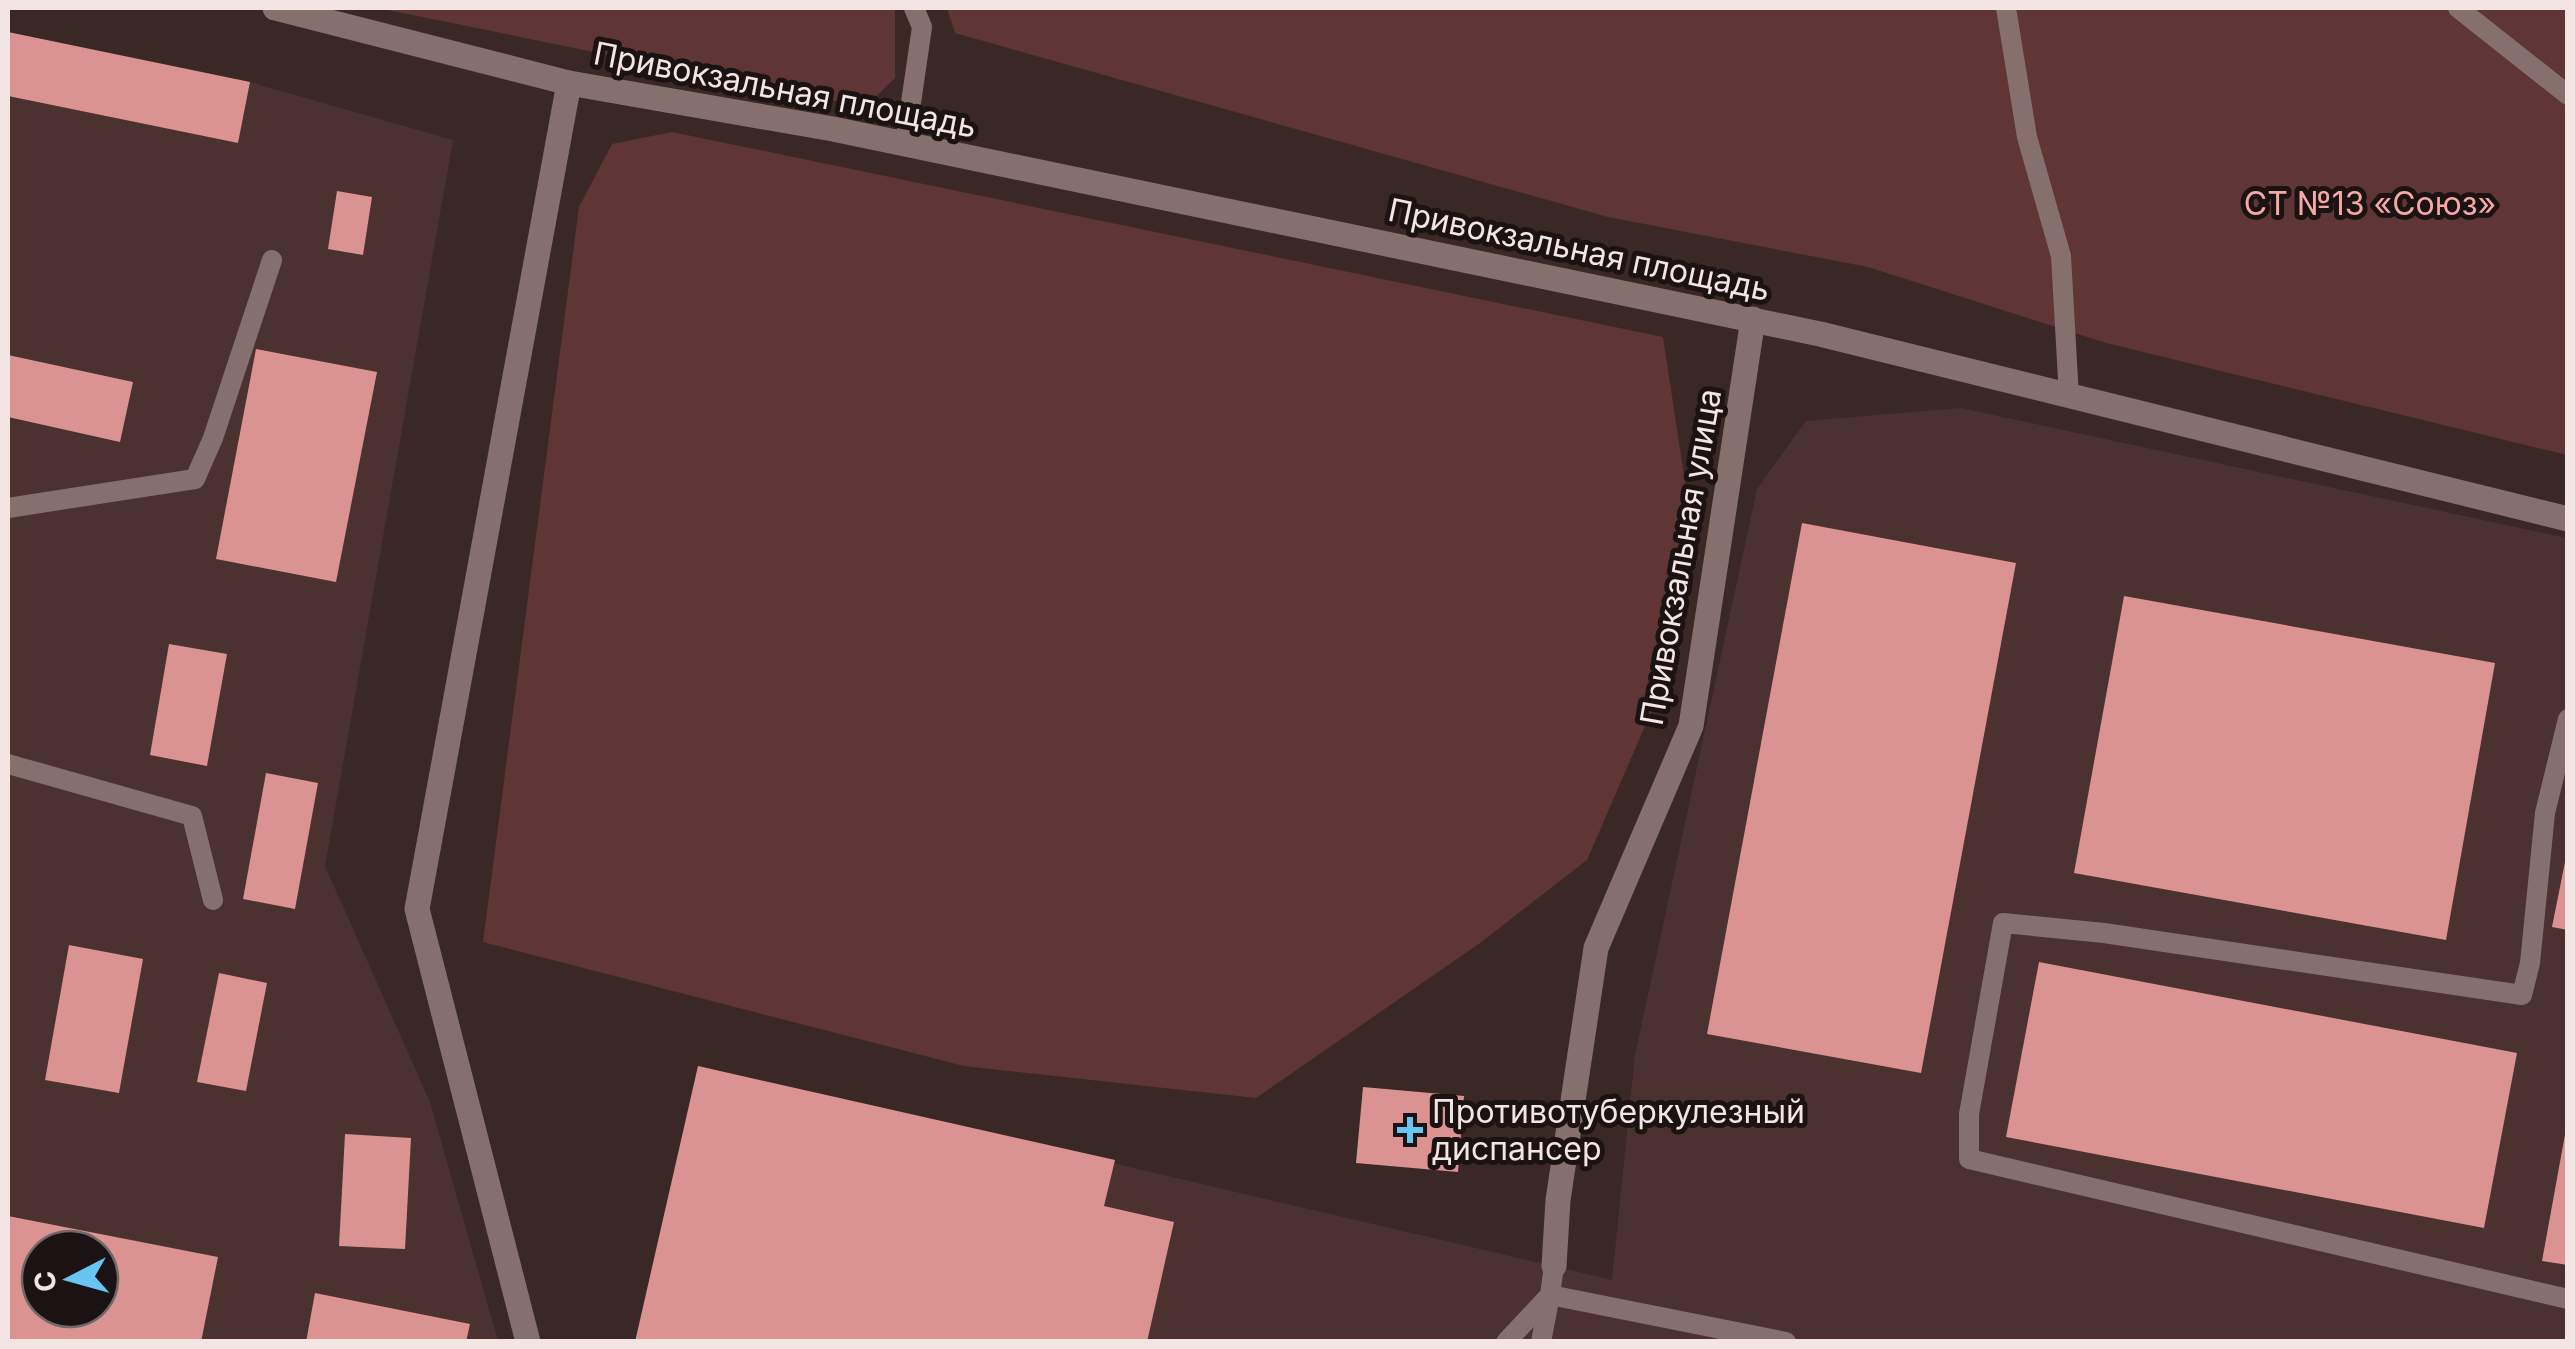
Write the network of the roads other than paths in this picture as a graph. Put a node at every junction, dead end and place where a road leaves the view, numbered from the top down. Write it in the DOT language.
graph roads {
  1 [pos="276,8"];
  2 [pos="914,8"];
  3 [pos="2006,8"];
  4 [pos="2458,8"];
  5 [pos="569,82"];
  6 [pos="2568,94"];
  7 [pos="905,144"];
  8 [pos="272,260"];
  9 [pos="1753,320"];
  10 [pos="2069,398"];
  11 [pos="8,508"];
  12 [pos="2568,519"];
  13 [pos="2568,718"];
  14 [pos="8,764"];
  15 [pos="214,900"];
  16 [pos="1554,1266"];
  17 [pos="1550,1295"];
  18 [pos="2568,1299"];
  19 [pos="528,1342"];
  20 [pos="1506,1342"];
  21 [pos="1541,1342"];
  22 [pos="1786,1342"];
  1 -- 5 [label="street, Привокзальная площадь"];
  2 -- 7 [label="lane"];
  3 -- 10 [label="lane"];
  4 -- 6 [label="lane"];
  5 -- 7 [label="street, Привокзальная площадь"];
  5 -- 19 [label="street"];
  7 -- 9 [label="street, Привокзальная площадь"];
  8 -- 11 [label="lane"];
  9 -- 10 [label="street, Привокзальная площадь"];
  9 -- 16 [label="street, Привокзальная улица"];
  10 -- 12 [label="street, Привокзальная площадь"];
  13 -- 18 [label="lane"];
  14 -- 15 [label="lane"];
  16 -- 17 [label="lane"];
  17 -- 20 [label="lane"];
  17 -- 21 [label="lane"];
  17 -- 22 [label="lane"];
}
